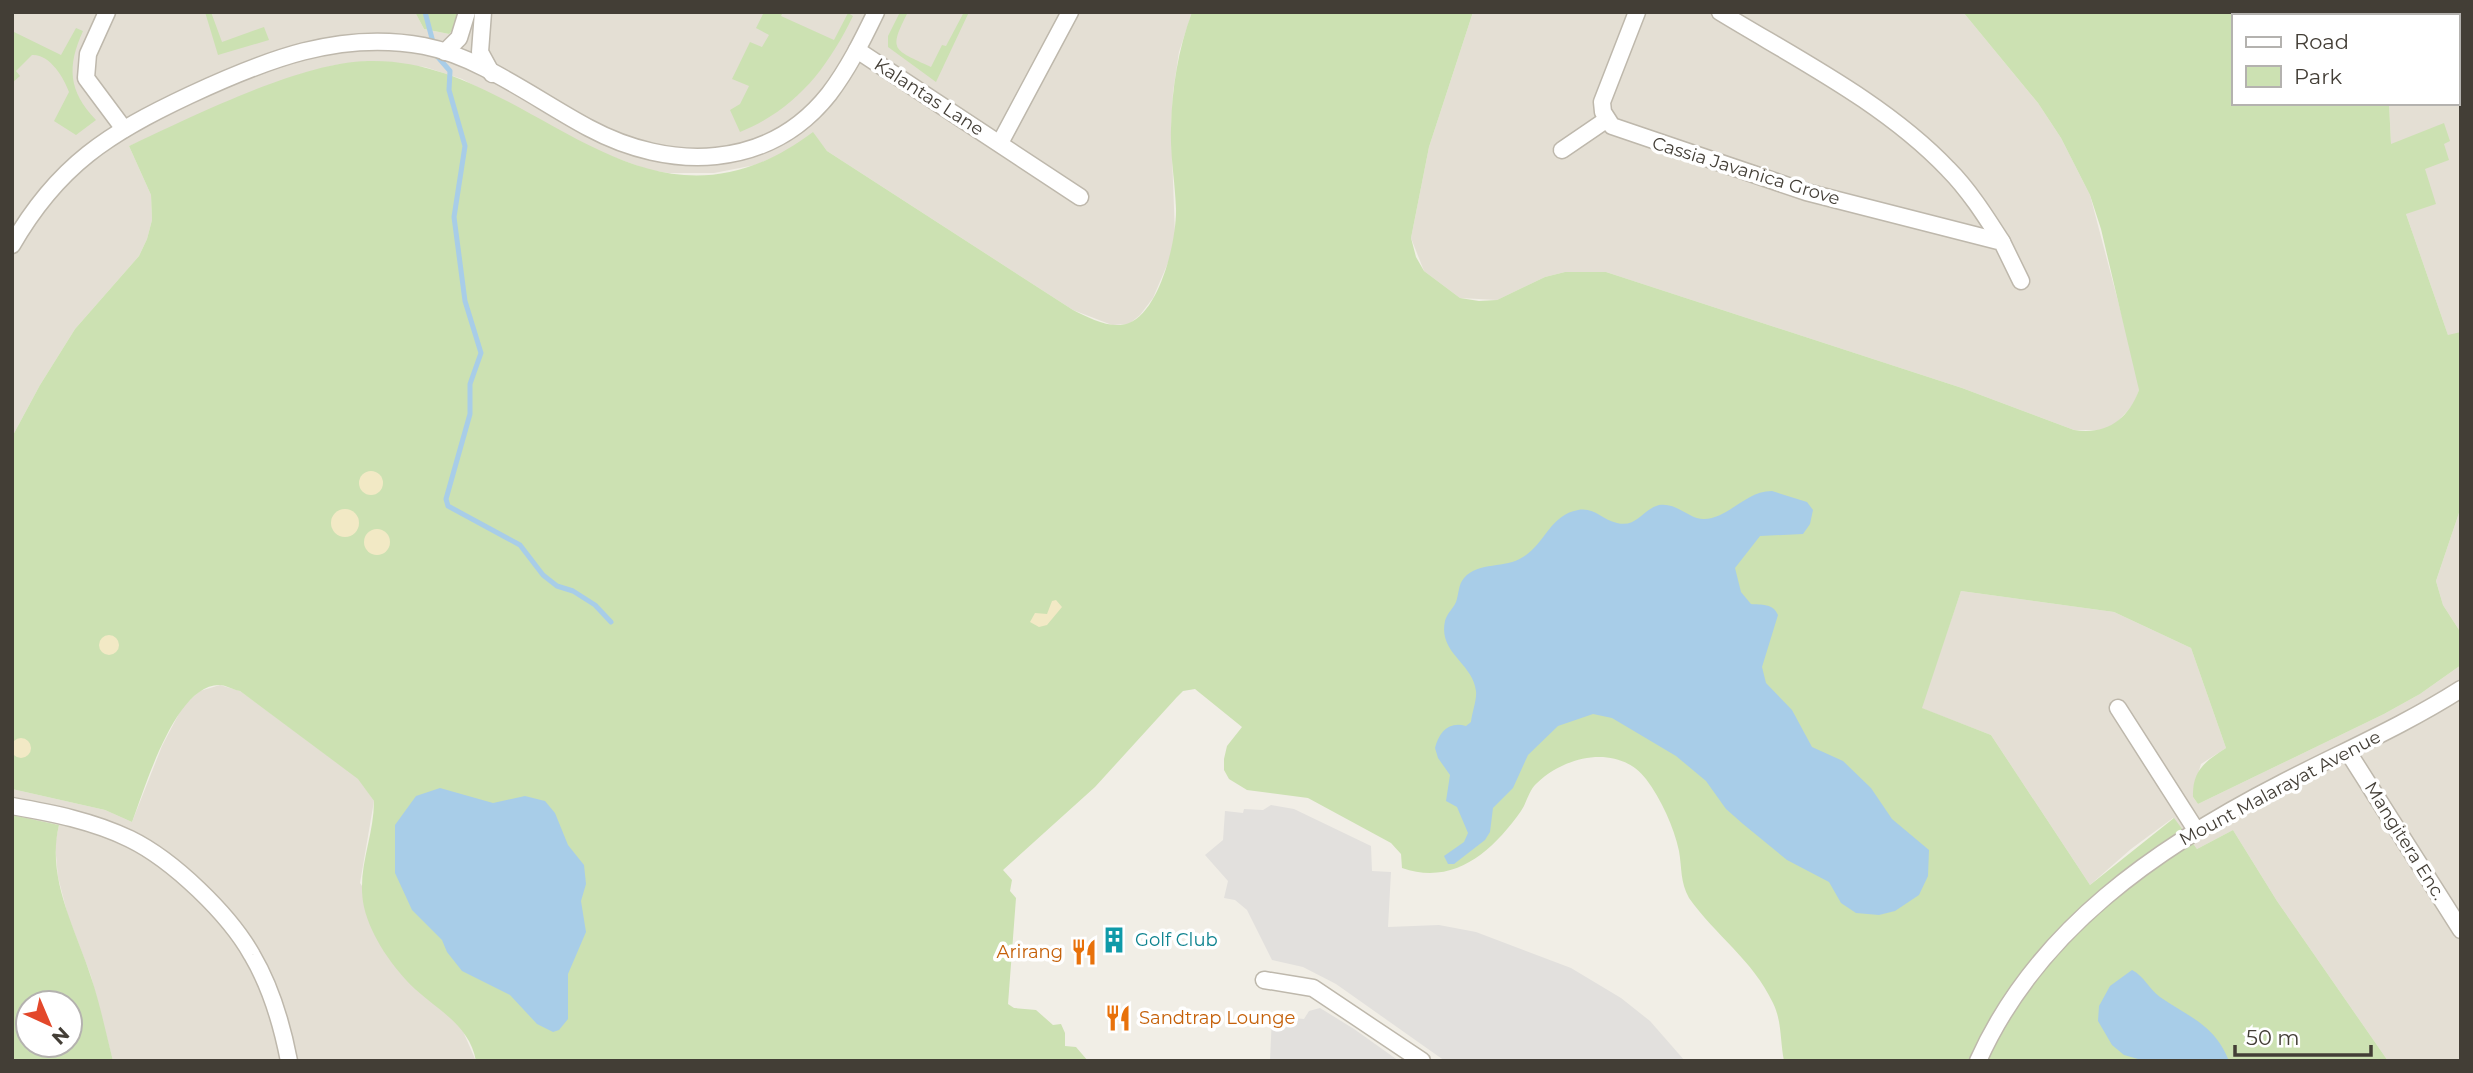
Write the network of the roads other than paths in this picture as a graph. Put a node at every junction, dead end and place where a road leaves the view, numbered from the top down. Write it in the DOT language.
graph roads {
  1 [pos="107,12"];
  2 [pos="467,12"];
  3 [pos="483,12"];
  4 [pos="876,12"];
  5 [pos="1070,12"];
  6 [pos="1637,12"];
  7 [pos="1720,12"];
  8 [pos="438,50"];
  9 [pos="857,50"];
  10 [pos="492,74"];
  11 [pos="1606,120"];
  12 [pos="124,129"];
  13 [pos="1000,143"];
  14 [pos="1563,150"];
  15 [pos="1080,197"];
  16 [pos="2002,242"];
  17 [pos="12,245"];
  18 [pos="2021,281"];
  19 [pos="2461,689"];
  20 [pos="2118,708"];
  21 [pos="2348,752"];
  22 [pos="12,806"];
  23 [pos="2196,830"];
  24 [pos="2461,930"];
  25 [pos="1264,981"];
  26 [pos="289,1061"];
  27 [pos="1422,1061"];
  28 [pos="1978,1061"];
  1 -- 12 [label="street"];
  2 -- 8 [label="street"];
  3 -- 10 [label="street"];
  4 -- 9 [label="street"];
  5 -- 13 [label="street, Kalantas Lane"];
  6 -- 11 [label="street"];
  7 -- 16 [label="street"];
  8 -- 10 [label="street"];
  8 -- 12 [label="street"];
  9 -- 10 [label="street"];
  9 -- 13 [label="street, Kalantas Lane"];
  11 -- 14 [label="street"];
  11 -- 16 [label="street, Cassia Javanica Grove"];
  12 -- 17 [label="street"];
  13 -- 15 [label="street, Kalantas Lane"];
  16 -- 18 [label="street"];
  19 -- 21 [label="street, Mount Malarayat Avenue"];
  20 -- 23 [label="street"];
  21 -- 23 [label="street, Mount Malarayat Avenue"];
  21 -- 24 [label="street, Mangitera Enc."];
  22 -- 26 [label="street"];
  23 -- 28 [label="street, Mount Malarayat Avenue"];
  25 -- 27 [label="street"];
}
